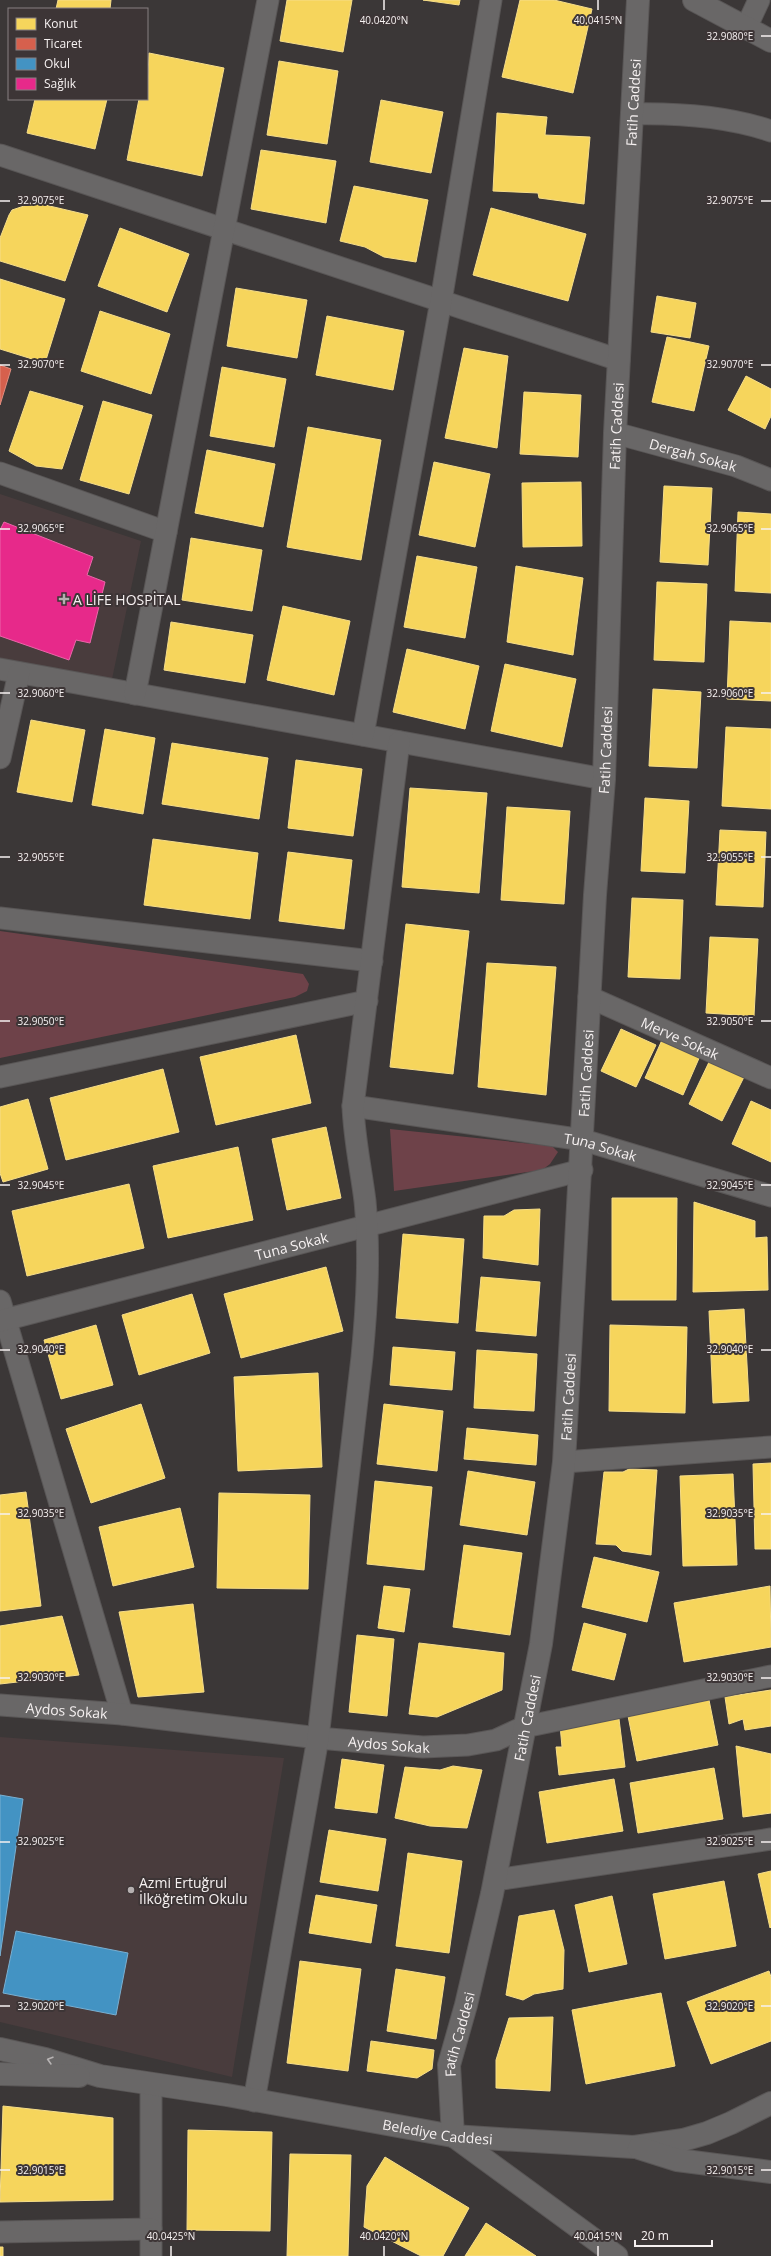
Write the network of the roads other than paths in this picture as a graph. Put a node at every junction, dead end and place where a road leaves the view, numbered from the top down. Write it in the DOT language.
graph roads {
  1 [pos="268,0"];
  2 [pos="491,0"];
  3 [pos="638,0"];
  4 [pos="694,0"];
  5 [pos="759,0"];
  6 [pos="746,28"];
  7 [pos="771,41"];
  8 [pos="632,114"];
  9 [pos="771,132"];
  10 [pos="0,155"];
  11 [pos="224,229"];
  12 [pos="441,301"];
  13 [pos="618,360"];
  14 [pos="615,433"];
  15 [pos="0,473"];
  16 [pos="771,479"];
  17 [pos="166,532"];
  18 [pos="9,671"];
  19 [pos="135,694"];
  20 [pos="363,735"];
  21 [pos="399,742"];
  22 [pos="0,758"];
  23 [pos="604,779"];
  24 [pos="0,918"];
  25 [pos="372,961"];
  26 [pos="590,997"];
  27 [pos="366,1001"];
  28 [pos="771,1074"];
  29 [pos="0,1077"];
  30 [pos="353,1106"];
  31 [pos="583,1140"];
  32 [pos="582,1170"];
  33 [pos="771,1196"];
  34 [pos="366,1224"];
  35 [pos="2,1314"];
  36 [pos="771,1447"];
  37 [pos="564,1462"];
  38 [pos="771,1676"];
  39 [pos="0,1705"];
  40 [pos="122,1714"];
  41 [pos="524,1727"];
  42 [pos="318,1738"];
  43 [pos="771,1840"];
  44 [pos="495,1880"];
  45 [pos="0,2049"];
  46 [pos="0,2074"];
  47 [pos="100,2076"];
  48 [pos="151,2084"];
  49 [pos="254,2101"];
  50 [pos="771,2103"];
  51 [pos="453,2136"];
  52 [pos="634,2147"];
  53 [pos="771,2172"];
  54 [pos="151,2229"];
  55 [pos="0,2232"];
  56 [pos="151,2256"];
  57 [pos="617,2256"];
  1 -- 11 [label="street"];
  2 -- 12 [label="street"];
  3 -- 8 [label="street, Fatih Caddesi"];
  4 -- 6 [label="street"];
  5 -- 6 [label="street"];
  6 -- 7 [label="street"];
  8 -- 9 [label="street"];
  8 -- 13 [label="street, Fatih Caddesi"];
  10 -- 11 [label="street"];
  11 -- 12 [label="street"];
  11 -- 17 [label="street"];
  12 -- 13 [label="street"];
  12 -- 20 [label="street"];
  13 -- 14 [label="street, Fatih Caddesi"];
  14 -- 16 [label="street, Dergah Sokak"];
  14 -- 23 [label="street, Fatih Caddesi"];
  15 -- 17 [label="street"];
  17 -- 19 [label="street"];
  18 -- 19 [label="street"];
  18 -- 22 [label="street"];
  19 -- 20 [label="street"];
  20 -- 21 [label="street"];
  21 -- 23 [label="street"];
  21 -- 25 [label="street"];
  23 -- 26 [label="street, Fatih Caddesi"];
  24 -- 25 [label="street"];
  25 -- 27 [label="street"];
  26 -- 28 [label="street, Merve Sokak"];
  26 -- 31 [label="street, Fatih Caddesi"];
  27 -- 29 [label="street"];
  27 -- 30 [label="street"];
  30 -- 31 [label="street, Tuna Sokak"];
  30 -- 34 [label="street"];
  31 -- 32 [label="street, Fatih Caddesi"];
  31 -- 33 [label="street, Tuna Sokak"];
  32 -- 34 [label="street, Tuna Sokak"];
  32 -- 37 [label="street, Fatih Caddesi"];
  34 -- 35 [label="street, Tuna Sokak"];
  34 -- 42 [label="street"];
  35 -- 40 [label="street"];
  36 -- 37 [label="street"];
  37 -- 41 [label="street, Fatih Caddesi"];
  38 -- 41 [label="street, Aydos Sokak"];
  39 -- 40 [label="street, Aydos Sokak"];
  40 -- 42 [label="street, Aydos Sokak"];
  41 -- 42 [label="street, Aydos Sokak"];
  41 -- 44 [label="street, Fatih Caddesi"];
  42 -- 49 [label="street"];
  43 -- 44 [label="street"];
  44 -- 51 [label="street, Fatih Caddesi"];
  47 -- 45 [label="street, one-way"];
  46 -- 47 [label="street"];
  47 -- 48 [label="street, Belediye Caddesi"];
  48 -- 49 [label="street, Belediye Caddesi"];
  48 -- 54 [label="street"];
  49 -- 51 [label="street, Belediye Caddesi"];
  50 -- 52 [label="street, Belediye Caddesi"];
  51 -- 52 [label="street, Belediye Caddesi"];
  51 -- 57 [label="street"];
  52 -- 53 [label="street"];
  54 -- 55 [label="street"];
  54 -- 56 [label="street"];
}
